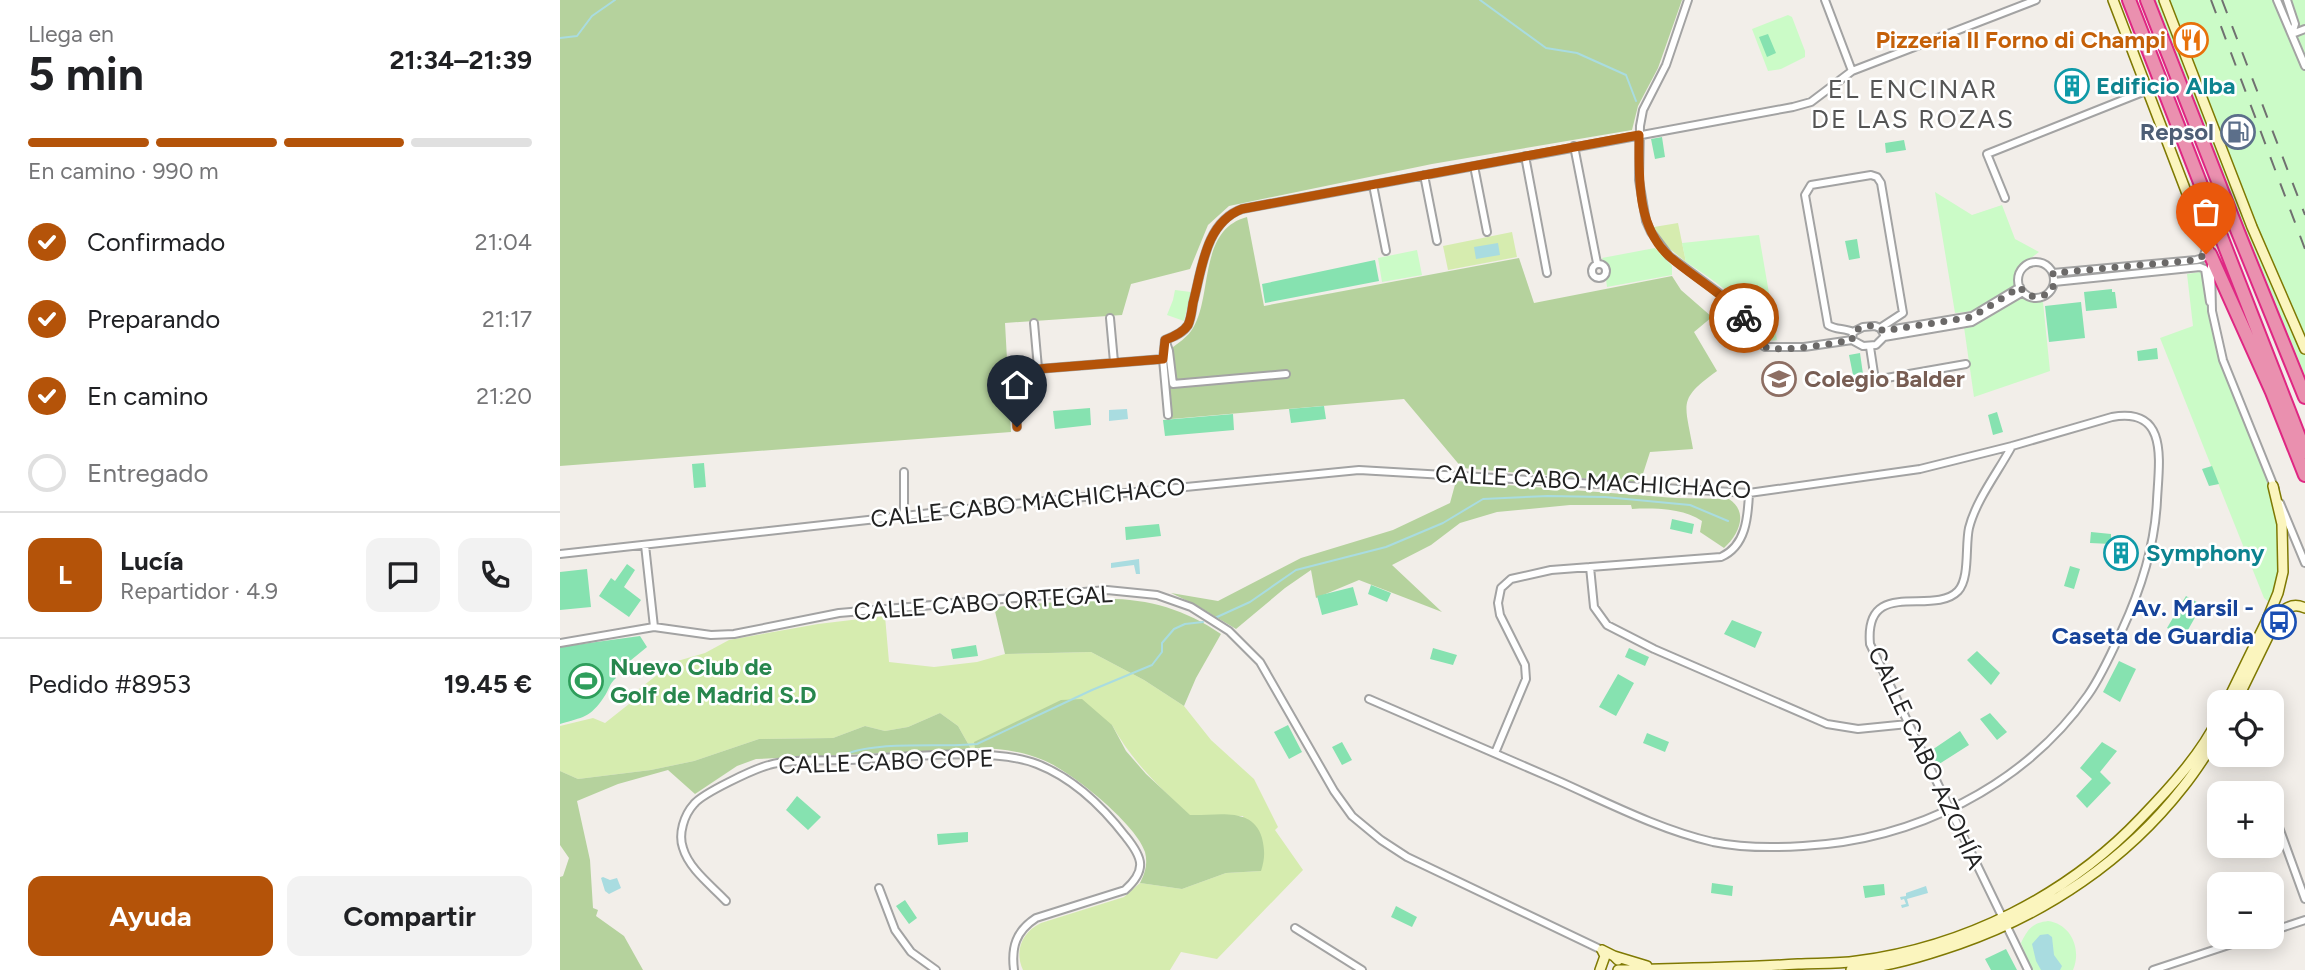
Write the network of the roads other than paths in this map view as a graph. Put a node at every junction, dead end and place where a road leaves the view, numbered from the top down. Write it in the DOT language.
graph roads {
  1 [pos="1688,0"];
  2 [pos="1825,0"];
  3 [pos="2036,0"];
  4 [pos="2113,0"];
  5 [pos="2129,0"];
  6 [pos="2147,0"];
  7 [pos="2164,0"];
  8 [pos="2277,0"];
  9 [pos="2287,0"];
  10 [pos="2305,29"];
  11 [pos="2292,34"];
  12 [pos="2305,66"];
  13 [pos="1852,71"];
  14 [pos="2148,90"];
  15 [pos="1639,135"];
  16 [pos="1574,146"];
  17 [pos="1525,156"];
  18 [pos="1474,166"];
  19 [pos="1424,175"];
  20 [pos="1373,185"];
  21 [pos="2005,198"];
  22 [pos="1487,232"];
  23 [pos="1437,241"];
  24 [pos="2208,249"];
  25 [pos="1386,251"];
  26 [pos="1597,263"];
  27 [pos="1547,273"];
  28 [pos="2053,273"];
  29 [pos="2054,282"];
  30 [pos="2022,290"];
  31 [pos="2212,311"];
  32 [pos="1110,318"];
  33 [pos="1034,323"];
  34 [pos="1883,332"];
  35 [pos="1852,336"];
  36 [pos="1165,340"];
  37 [pos="1870,346"];
  38 [pos="2305,349"];
  39 [pos="1163,359"];
  40 [pos="1114,362"];
  41 [pos="1966,364"];
  42 [pos="1038,368"];
  43 [pos="1286,374"];
  44 [pos="2305,397"];
  45 [pos="1168,415"];
  46 [pos="1017,427"];
  47 [pos="2012,446"];
  48 [pos="2305,452"];
  49 [pos="904,472"];
  50 [pos="2305,475"];
  51 [pos="2273,486"];
  52 [pos="1749,493"];
  53 [pos="904,516"];
  54 [pos="645,545"];
  55 [pos="560,554"];
  56 [pos="2305,563"];
  57 [pos="1590,567"];
  58 [pos="2305,606"];
  59 [pos="2266,622"];
  60 [pos="654,627"];
  61 [pos="560,643"];
  62 [pos="2250,664"];
  63 [pos="2234,690"];
  64 [pos="2240,690"];
  65 [pos="1369,699"];
  66 [pos="1908,724"];
  67 [pos="2207,734"];
  68 [pos="2207,752"];
  69 [pos="1495,753"];
  70 [pos="1950,811"];
  71 [pos="2284,844"];
  72 [pos="879,888"];
  73 [pos="2305,898"];
  74 [pos="726,901"];
  75 [pos="2305,920"];
  76 [pos="2003,923"];
  77 [pos="2284,927"];
  78 [pos="1295,928"];
  79 [pos="2217,949"];
  80 [pos="1607,954"];
  81 [pos="1840,966"];
  82 [pos="1656,969"];
  83 [pos="936,970"];
  84 [pos="1014,970"];
  85 [pos="1362,970"];
  86 [pos="1600,970"];
  87 [pos="1618,970"];
  88 [pos="1851,970"];
  89 [pos="2028,970"];
  90 [pos="2153,970"];
  1 -- 15 [label="street"];
  2 -- 13 [label="street"];
  3 -- 13 [label="street"];
  4 -- 14 [label="street"];
  5 -- 48 [label="highway"];
  6 -- 44 [label="highway"];
  7 -- 38 [label="street"];
  8 -- 11 [label="street"];
  9 -- 11 [label="street"];
  10 -- 11 [label="street"];
  11 -- 12 [label="street"];
  13 -- 15 [label="street"];
  14 -- 21 [label="street"];
  14 -- 24 [label="street"];
  15 -- 16 [label="street"];
  15 -- 35 [label="street"];
  16 -- 17 [label="street"];
  16 -- 26 [label="street"];
  17 -- 18 [label="street"];
  17 -- 27 [label="street"];
  18 -- 19 [label="street"];
  18 -- 22 [label="street"];
  19 -- 20 [label="street"];
  19 -- 23 [label="street"];
  20 -- 25 [label="street"];
  20 -- 36 [label="street"];
  24 -- 28 [label="street"];
  24 -- 31 [label="street"];
  24 -- 50 [label="highway"];
  28 -- 29 [label="street"];
  28 -- 30 [label="street"];
  29 -- 30 [label="street"];
  29 -- 31 [label="street"];
  30 -- 34 [label="street"];
  31 -- 51 [label="street"];
  32 -- 40 [label="street"];
  33 -- 42 [label="street"];
  34 -- 35 [label="street"];
  34 -- 35 [label="street"];
  34 -- 37 [label="street"];
  35 -- 37 [label="street"];
  36 -- 39 [label="street"];
  36 -- 43 [label="street"];
  37 -- 41 [label="street"];
  39 -- 40 [label="street"];
  39 -- 45 [label="street"];
  40 -- 42 [label="street"];
  42 -- 46 [label="street"];
  47 -- 52 [label="street, CALLE CABO MACHICHACO"];
  47 -- 66 [label="street, CALLE CABO AZOHÍA"];
  47 -- 70 [label="street, CALLE CABO MACHICHACO"];
  49 -- 53 [label="street"];
  51 -- 56 [label="street"];
  51 -- 59 [label="street"];
  52 -- 53 [label="street, CALLE CABO MACHICHACO"];
  52 -- 57 [label="street"];
  53 -- 54 [label="street, CALLE CABO MACHICHACO"];
  54 -- 55 [label="street, CALLE CABO MACHICHACO"];
  54 -- 60 [label="street"];
  57 -- 66 [label="street"];
  57 -- 69 [label="street"];
  58 -- 59 [label="street"];
  58 -- 62 [label="street"];
  59 -- 62 [label="street"];
  60 -- 61 [label="street, CALLE CABO ORTEGAL"];
  60 -- 80 [label="street, CALLE CABO ORTEGAL"];
  62 -- 63 [label="street"];
  62 -- 64 [label="street"];
  65 -- 69 [label="street, CALLE CABO MACHICHACO"];
  66 -- 70 [label="street, CALLE CABO AZOHÍA"];
  67 -- 76 [label="street"];
  68 -- 76 [label="street"];
  69 -- 70 [label="street, CALLE CABO MACHICHACO"];
  70 -- 76 [label="street, CALLE CABO AZOHÍA"];
  71 -- 73 [label="street"];
  72 -- 83 [label="street"];
  74 -- 84 [label="street, CALLE CABO COPE"];
  75 -- 77 [label="street"];
  76 -- 81 [label="street"];
  76 -- 88 [label="street"];
  76 -- 89 [label="street, CALLE CABO AZOHÍA"];
  78 -- 85 [label="street"];
  79 -- 90 [label="street"];
  80 -- 82 [label="street"];
  80 -- 86 [label="street"];
  80 -- 87 [label="street"];
  81 -- 82 [label="street"];
  82 -- 87 [label="street"];
}
